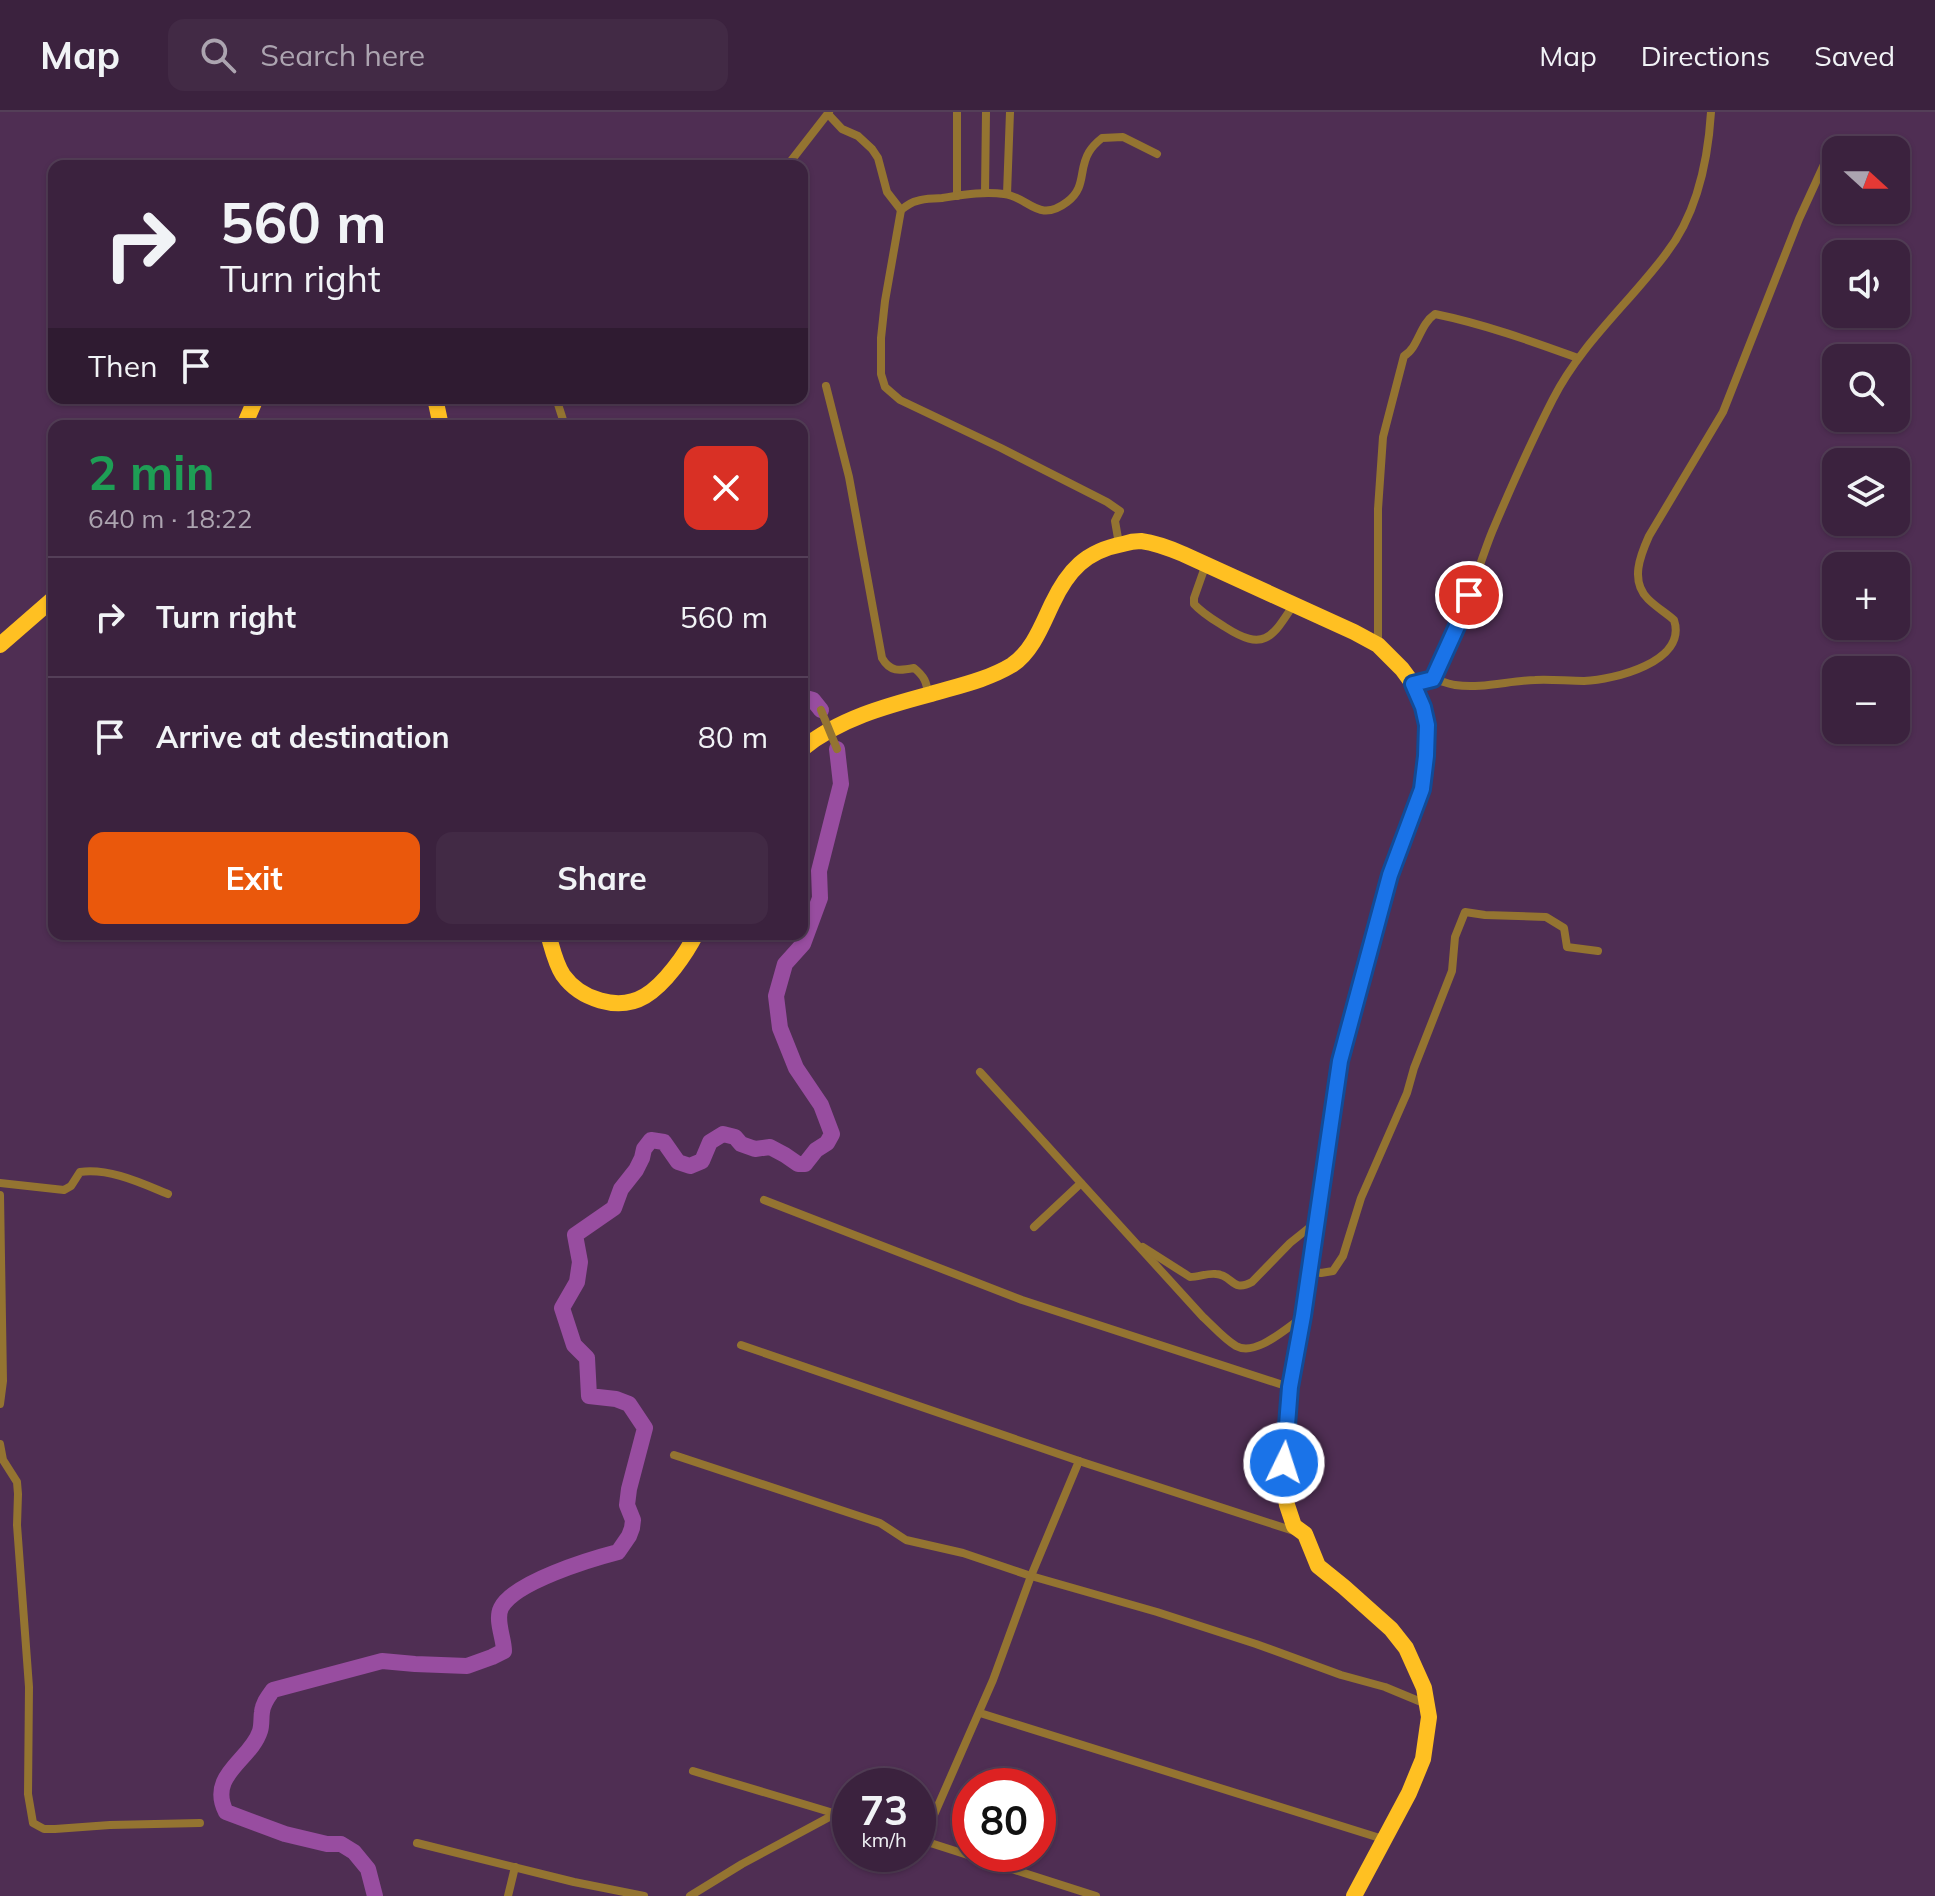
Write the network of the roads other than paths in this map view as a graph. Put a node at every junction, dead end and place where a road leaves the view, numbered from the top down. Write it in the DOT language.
graph roads {
  1 [pos="957,112"];
  2 [pos="986,112"];
  3 [pos="1010,112"];
  4 [pos="1711,112"];
  5 [pos="829,113"];
  6 [pos="1157,154"];
  7 [pos="792,160"];
  8 [pos="1822,169"];
  9 [pos="985,193"];
  10 [pos="1007,194"];
  11 [pos="957,196"];
  12 [pos="901,210"];
  13 [pos="1578,358"];
  14 [pos="826,386"];
  15 [pos="1119,544"];
  16 [pos="1206,564"];
  17 [pos="48,603"];
  18 [pos="1294,603"];
  19 [pos="0,645"];
  20 [pos="1378,645"];
  21 [pos="1433,679"];
  22 [pos="1413,684"];
  23 [pos="928,695"];
  24 [pos="821,710"];
  25 [pos="808,745"];
  26 [pos="837,749"];
  27 [pos="550,940"];
  28 [pos="693,940"];
  29 [pos="1598,951"];
  30 [pos="980,1072"];
  31 [pos="0,1183"];
  32 [pos="1081,1183"];
  33 [pos="168,1194"];
  34 [pos="0,1195"];
  35 [pos="764,1200"];
  36 [pos="1316,1222"];
  37 [pos="1034,1227"];
  38 [pos="0,1233"];
  39 [pos="1130,1238"];
  40 [pos="1309,1271"];
  41 [pos="1303,1316"];
  42 [pos="741,1345"];
  43 [pos="1290,1387"];
  44 [pos="0,1404"];
  45 [pos="0,1444"];
  46 [pos="674,1455"];
  47 [pos="1079,1461"];
  48 [pos="1305,1534"];
  49 [pos="1031,1576"];
  50 [pos="1427,1704"];
  51 [pos="980,1713"];
  52 [pos="693,1771"];
  53 [pos="936,1808"];
  54 [pos="832,1813"];
  55 [pos="832,1816"];
  56 [pos="200,1823"];
  57 [pos="1383,1839"];
  58 [pos="417,1843"];
  59 [pos="936,1845"];
  60 [pos="515,1867"];
  61 [pos="508,1896"];
  62 [pos="644,1896"];
  63 [pos="690,1896"];
  64 [pos="1096,1896"];
  65 [pos="1354,1896"];
  1 -- 11 [label="street"];
  2 -- 9 [label="street"];
  3 -- 10 [label="street"];
  4 -- 13 [label="street"];
  5 -- 7 [label="street"];
  5 -- 12 [label="street"];
  6 -- 10 [label="street"];
  8 -- 21 [label="street"];
  9 -- 10 [label="street"];
  9 -- 11 [label="street"];
  11 -- 12 [label="street"];
  12 -- 15 [label="street"];
  13 -- 20 [label="street"];
  13 -- 21 [label="street"];
  14 -- 23 [label="street"];
  15 -- 16 [label="highway"];
  15 -- 23 [label="highway"];
  16 -- 18 [label="highway"];
  16 -- 18 [label="street"];
  17 -- 19 [label="highway"];
  18 -- 20 [label="highway"];
  20 -- 22 [label="highway"];
  21 -- 22 [label="street"];
  22 -- 36 [label="highway"];
  23 -- 25 [label="highway"];
  24 -- 26 [label="street, bridge"];
  27 -- 28 [label="highway"];
  29 -- 40 [label="street"];
  30 -- 32 [label="street"];
  31 -- 33 [label="street"];
  32 -- 37 [label="street"];
  32 -- 39 [label="street"];
  34 -- 38 [label="street"];
  35 -- 43 [label="street"];
  36 -- 39 [label="street"];
  36 -- 40 [label="highway"];
  38 -- 44 [label="street"];
  39 -- 41 [label="street"];
  40 -- 41 [label="highway"];
  41 -- 43 [label="highway"];
  42 -- 47 [label="street"];
  43 -- 48 [label="highway"];
  45 -- 56 [label="street"];
  46 -- 49 [label="street"];
  47 -- 48 [label="street"];
  47 -- 49 [label="street"];
  48 -- 50 [label="highway"];
  49 -- 50 [label="street"];
  49 -- 51 [label="street"];
  50 -- 57 [label="highway"];
  51 -- 53 [label="street"];
  51 -- 57 [label="street"];
  52 -- 54 [label="street"];
  55 -- 63 [label="street"];
  57 -- 65 [label="highway"];
  58 -- 60 [label="street"];
  59 -- 64 [label="street"];
  60 -- 61 [label="street"];
  60 -- 62 [label="street"];
}
